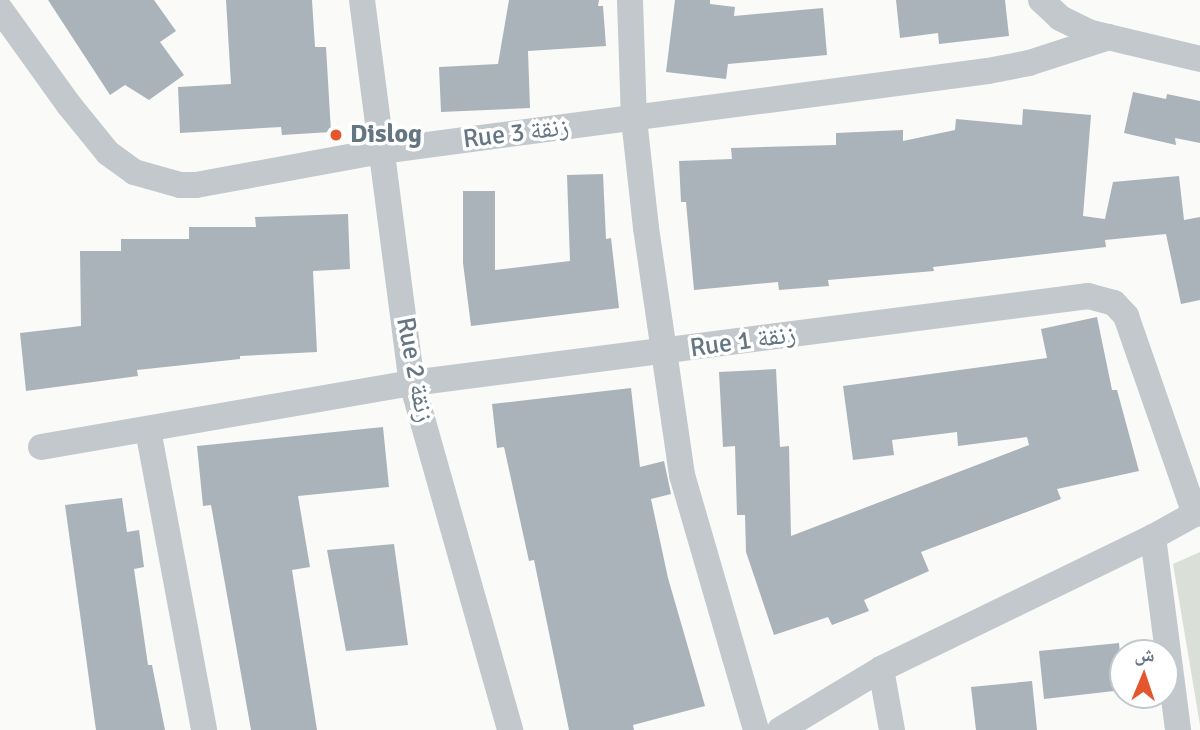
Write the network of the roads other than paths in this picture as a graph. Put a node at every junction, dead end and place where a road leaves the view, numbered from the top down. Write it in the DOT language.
graph roads {
  1 [pos="362,0"];
  2 [pos="630,0"];
  3 [pos="1041,0"];
  4 [pos="0,9"];
  5 [pos="1109,37"];
  6 [pos="1200,59"];
  7 [pos="634,119"];
  8 [pos="381,152"];
  9 [pos="663,352"];
  10 [pos="412,383"];
  11 [pos="148,430"];
  12 [pos="41,447"];
  13 [pos="1198,513"];
  14 [pos="1153,537"];
  15 [pos="881,669"];
  16 [pos="204,730"];
  17 [pos="510,730"];
  18 [pos="756,730"];
  19 [pos="780,730"];
  20 [pos="892,730"];
  21 [pos="1178,730"];
  1 -- 8 [label="street, Rue 2 زنقة"];
  2 -- 7 [label="street"];
  3 -- 5 [label="street"];
  4 -- 8 [label="street, Rue 3 زنقة"];
  5 -- 6 [label="street"];
  5 -- 7 [label="street, Rue 3 زنقة"];
  7 -- 8 [label="street, Rue 3 زنقة"];
  7 -- 9 [label="street"];
  8 -- 10 [label="street, Rue 2 زنقة"];
  9 -- 10 [label="street, Rue 1 زنقة"];
  9 -- 13 [label="street, Rue 1 زنقة"];
  9 -- 18 [label="street"];
  10 -- 11 [label="street, Rue 1 زنقة"];
  10 -- 17 [label="street, Rue 2 زنقة"];
  11 -- 12 [label="street, Rue 1 زنقة"];
  11 -- 16 [label="street"];
  13 -- 14 [label="street"];
  14 -- 15 [label="street"];
  14 -- 21 [label="street"];
  15 -- 19 [label="street"];
  15 -- 20 [label="street"];
}
